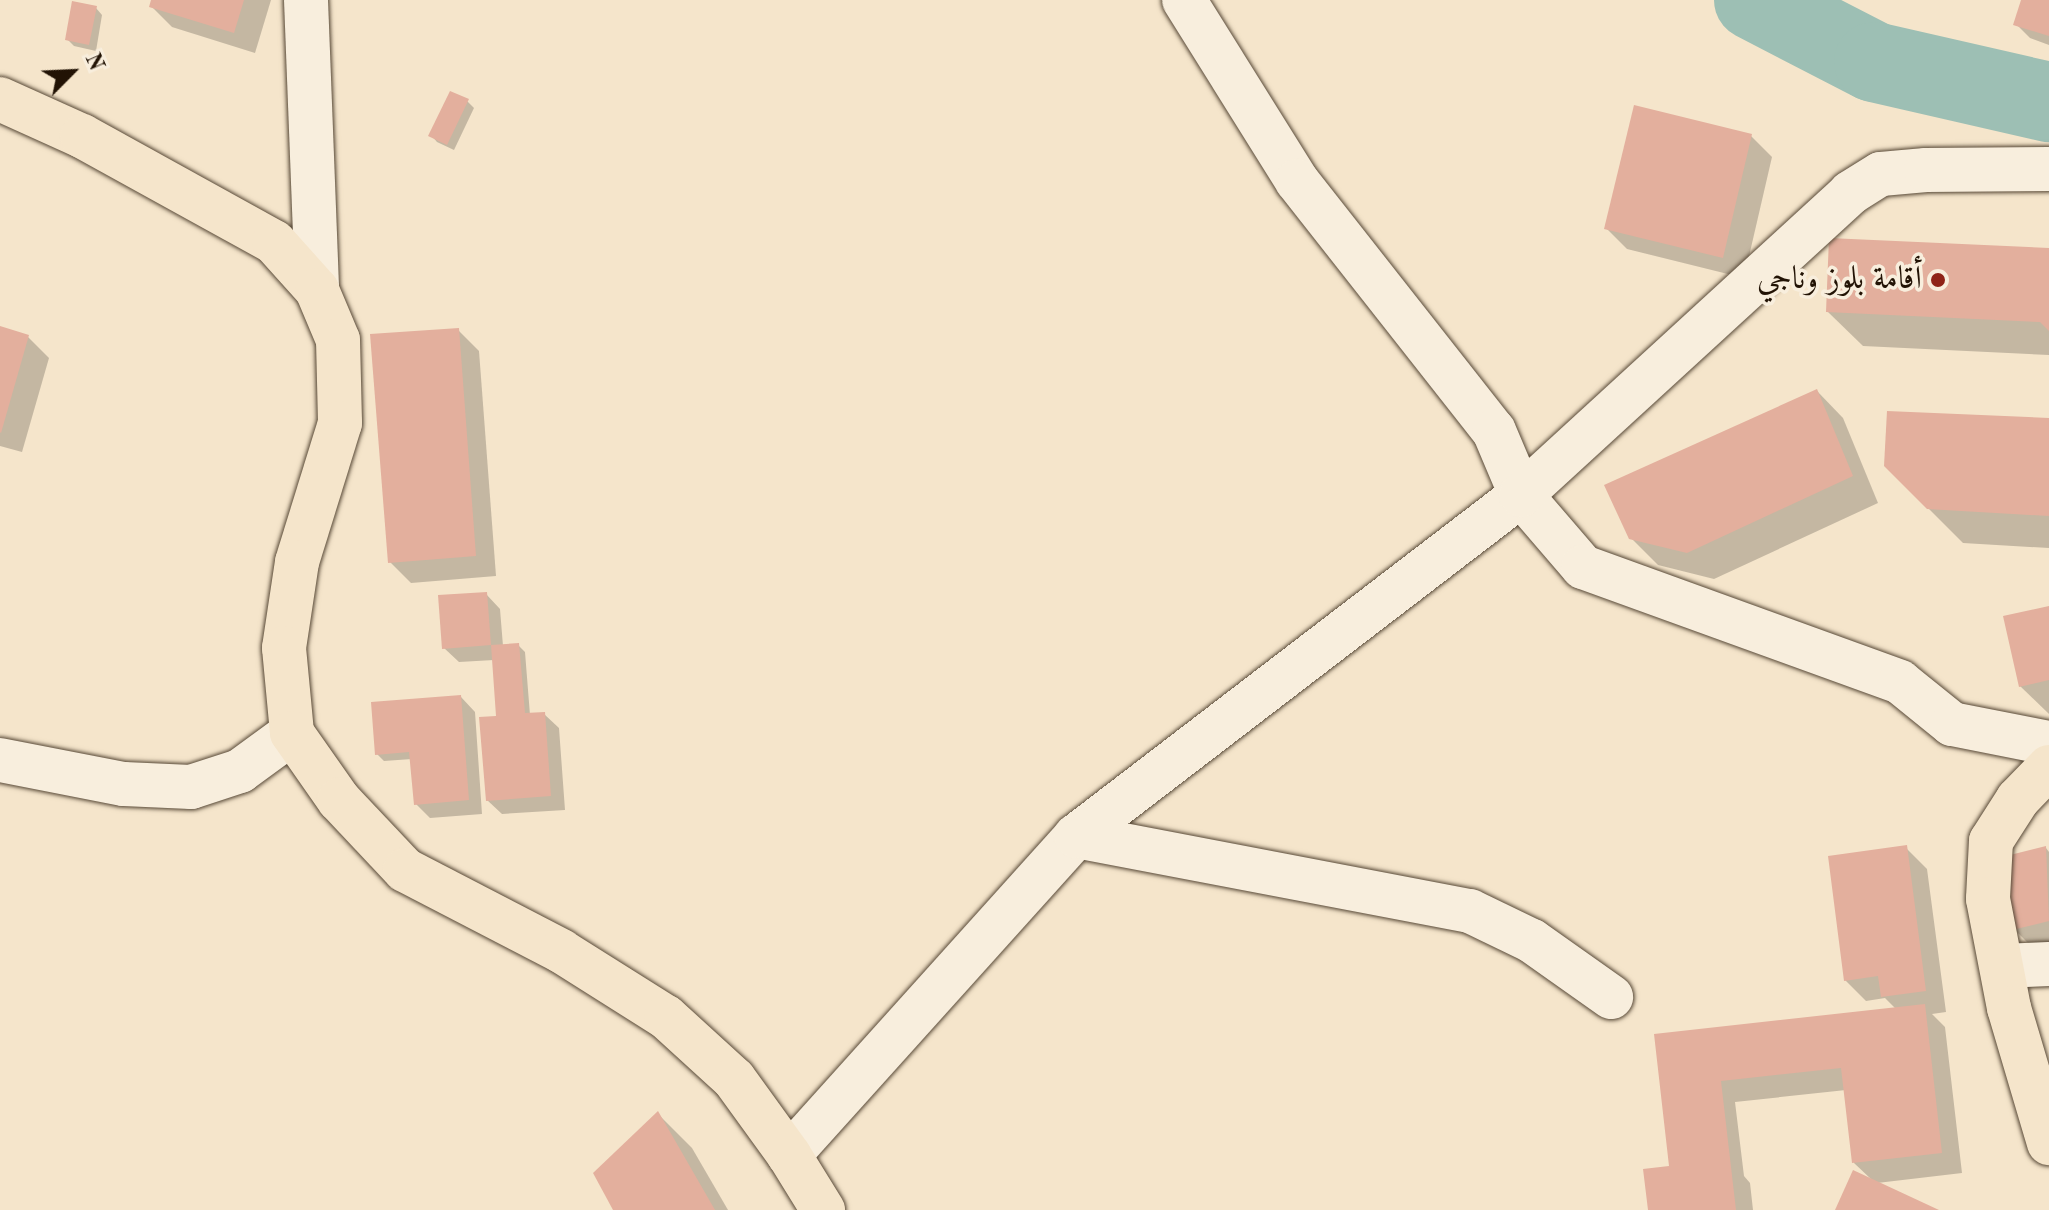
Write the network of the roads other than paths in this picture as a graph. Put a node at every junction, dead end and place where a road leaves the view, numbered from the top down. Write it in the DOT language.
graph roads {
  1 [pos="306,0"];
  2 [pos="1184,0"];
  3 [pos="0,99"];
  4 [pos="2049,169"];
  5 [pos="317,290"];
  6 [pos="1521,495"];
  7 [pos="292,733"];
  8 [pos="2049,743"];
  9 [pos="0,760"];
  10 [pos="2049,767"];
  11 [pos="1076,836"];
  12 [pos="2049,964"];
  13 [pos="2002,966"];
  14 [pos="1611,997"];
  15 [pos="2049,1143"];
  16 [pos="789,1155"];
  17 [pos="823,1210"];
  1 -- 5 [label="street"];
  2 -- 6 [label="street"];
  3 -- 5 [label="main road"];
  4 -- 6 [label="street"];
  5 -- 7 [label="main road"];
  6 -- 8 [label="street"];
  6 -- 11 [label="street"];
  7 -- 9 [label="street"];
  7 -- 16 [label="main road"];
  10 -- 13 [label="main road"];
  11 -- 14 [label="street"];
  11 -- 16 [label="street"];
  12 -- 13 [label="street"];
  13 -- 15 [label="main road"];
  16 -- 17 [label="main road"];
}
